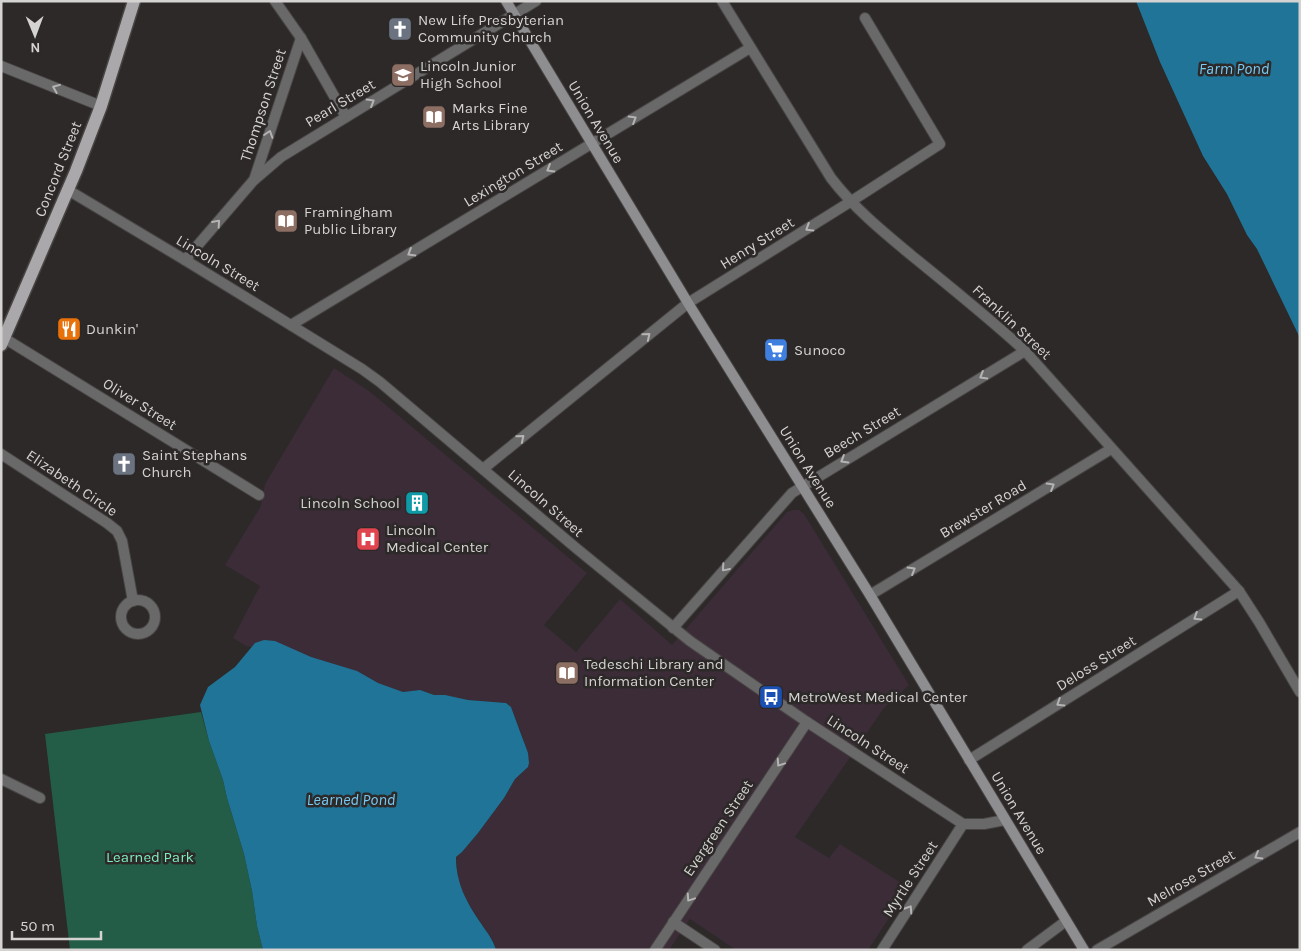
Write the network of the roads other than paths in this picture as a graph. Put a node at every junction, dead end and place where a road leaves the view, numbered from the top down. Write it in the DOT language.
graph roads {
  1 [pos="134,1"];
  2 [pos="275,1"];
  3 [pos="506,1"];
  4 [pos="536,1"];
  5 [pos="722,1"];
  6 [pos="514,15"];
  7 [pos="865,18"];
  8 [pos="301,38"];
  9 [pos="750,48"];
  10 [pos="1,66"];
  11 [pos="101,106"];
  12 [pos="346,117"];
  13 [pos="592,144"];
  14 [pos="253,181"];
  15 [pos="68,190"];
  16 [pos="850,202"];
  17 [pos="185,260"];
  18 [pos="688,303"];
  19 [pos="291,324"];
  20 [pos="4,335"];
  21 [pos="1025,351"];
  22 [pos="1111,449"];
  23 [pos="1,454"];
  24 [pos="483,469"];
  25 [pos="802,486"];
  26 [pos="259,495"];
  27 [pos="1239,591"];
  28 [pos="870,596"];
  29 [pos="133,601"];
  30 [pos="673,628"];
  31 [pos="1300,692"];
  32 [pos="807,722"];
  33 [pos="969,760"];
  34 [pos="1,779"];
  35 [pos="40,798"];
  36 [pos="1005,820"];
  37 [pos="963,824"];
  38 [pos="1300,832"];
  39 [pos="1066,921"];
  40 [pos="673,922"];
  41 [pos="655,950"];
  42 [pos="715,950"];
  43 [pos="882,950"];
  44 [pos="1027,950"];
  45 [pos="1084,950"];
  46 [pos="1097,950"];
  1 -- 11 [label="main road, Concord Street"];
  2 -- 8 [label="street"];
  3 -- 6 [label="main road, Union Avenue"];
  4 -- 6 [label="street, Pearl Street"];
  5 -- 9 [label="street, Franklin Street"];
  12 -- 6 [label="street, Pearl Street, one-way"];
  6 -- 13 [label="main road, Union Avenue"];
  7 -- 16 [label="street, Henry Street"];
  8 -- 12 [label="street"];
  14 -- 8 [label="street, Thompson Street, one-way"];
  13 -- 9 [label="street, Lexington Street, one-way"];
  9 -- 16 [label="street, Franklin Street"];
  11 -- 10 [label="street, one-way"];
  11 -- 15 [label="main road, Concord Street"];
  12 -- 14 [label="street, Pearl Street"];
  13 -- 18 [label="main road, Union Avenue"];
  13 -- 19 [label="street, Lexington Street, one-way"];
  17 -- 14 [label="street, Pearl Street, one-way"];
  15 -- 17 [label="street, Lincoln Street"];
  15 -- 20 [label="main road, Concord Street"];
  16 -- 18 [label="street, Henry Street, one-way"];
  16 -- 21 [label="street, Franklin Street"];
  17 -- 19 [label="street, Lincoln Street"];
  24 -- 18 [label="street, Henry Street, one-way"];
  18 -- 25 [label="main road, Union Avenue"];
  19 -- 24 [label="street, Lincoln Street"];
  20 -- 26 [label="street, Oliver Street"];
  21 -- 22 [label="street, Franklin Street"];
  21 -- 25 [label="street, Beech Street, one-way"];
  22 -- 27 [label="street, Franklin Street"];
  28 -- 22 [label="street, Brewster Road, one-way"];
  23 -- 29 [label="street, Elizabeth Circle"];
  24 -- 30 [label="street, Lincoln Street"];
  25 -- 28 [label="main road, Union Avenue"];
  25 -- 30 [label="street, Beech Street, one-way"];
  27 -- 31 [label="street, Franklin Street"];
  27 -- 33 [label="street, Deloss Street, one-way"];
  28 -- 33 [label="main road, Union Avenue"];
  30 -- 32 [label="street, Lincoln Street"];
  32 -- 37 [label="street, Lincoln Street"];
  32 -- 40 [label="street, Evergreen Street, one-way"];
  33 -- 36 [label="main road, Union Avenue"];
  34 -- 35 [label="street"];
  36 -- 37 [label="street"];
  36 -- 39 [label="main road, Union Avenue"];
  43 -- 37 [label="street, Myrtle Street, one-way"];
  38 -- 46 [label="street, Melrose Street, one-way"];
  39 -- 44 [label="street"];
  39 -- 45 [label="main road, Union Avenue"];
  40 -- 41 [label="street, Evergreen Street"];
  40 -- 42 [label="street"];
}
